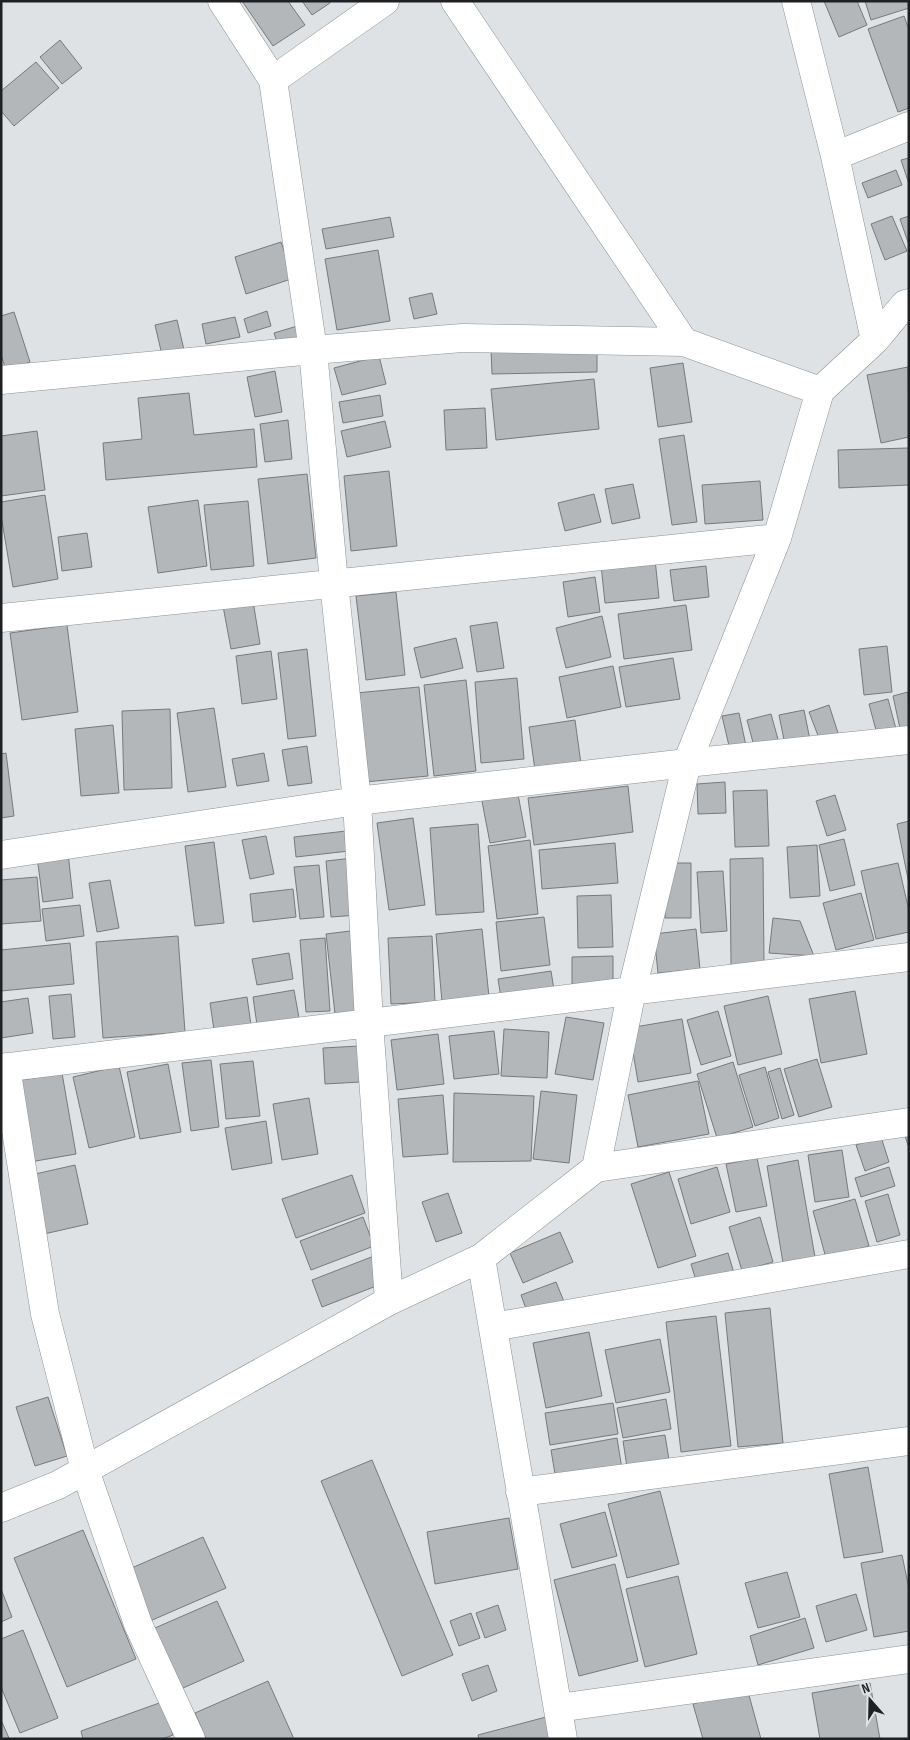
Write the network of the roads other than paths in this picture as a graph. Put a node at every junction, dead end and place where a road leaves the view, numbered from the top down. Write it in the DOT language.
graph roads {
  1 [pos="222,1"];
  2 [pos="385,1"];
  3 [pos="455,1"];
  4 [pos="796,1"];
  5 [pos="273,80"];
  6 [pos="909,126"];
  7 [pos="835,156"];
  8 [pos="909,303"];
  9 [pos="874,340"];
  10 [pos="684,342"];
  11 [pos="313,350"];
  12 [pos="1,380"];
  13 [pos="820,392"];
  14 [pos="777,538"];
  15 [pos="334,583"];
  16 [pos="1,618"];
  17 [pos="909,740"];
  18 [pos="687,763"];
  19 [pos="358,801"];
  20 [pos="1,855"];
  21 [pos="909,957"];
  22 [pos="632,990"];
  23 [pos="369,1022"];
  24 [pos="4,1068"];
  25 [pos="909,1122"];
  26 [pos="596,1168"];
  27 [pos="909,1254"];
  28 [pos="481,1258"];
  29 [pos="389,1300"];
  30 [pos="493,1327"];
  31 [pos="909,1441"];
  32 [pos="85,1470"];
  33 [pos="520,1492"];
  34 [pos="1,1508"];
  35 [pos="909,1659"];
  36 [pos="558,1708"];
  37 [pos="191,1739"];
  38 [pos="563,1739"];
  1 -- 5 [label="street"];
  2 -- 5 [label="street"];
  3 -- 10 [label="street"];
  4 -- 7 [label="street"];
  5 -- 11 [label="street"];
  6 -- 7 [label="street"];
  7 -- 9 [label="street"];
  8 -- 9 [label="street"];
  9 -- 13 [label="street"];
  10 -- 11 [label="street"];
  10 -- 13 [label="street"];
  11 -- 12 [label="street"];
  11 -- 15 [label="street"];
  13 -- 14 [label="street"];
  14 -- 15 [label="street"];
  14 -- 18 [label="street"];
  15 -- 16 [label="street"];
  15 -- 19 [label="street"];
  17 -- 18 [label="street"];
  18 -- 19 [label="street"];
  18 -- 22 [label="street"];
  19 -- 20 [label="street"];
  19 -- 23 [label="street"];
  21 -- 22 [label="street"];
  22 -- 23 [label="street"];
  22 -- 26 [label="street"];
  23 -- 24 [label="street"];
  23 -- 29 [label="street"];
  24 -- 32 [label="street"];
  25 -- 26 [label="street"];
  26 -- 28 [label="street"];
  27 -- 30 [label="street"];
  28 -- 29 [label="street"];
  28 -- 30 [label="street"];
  29 -- 32 [label="street"];
  30 -- 33 [label="street"];
  31 -- 33 [label="street"];
  32 -- 34 [label="street"];
  32 -- 37 [label="street"];
  33 -- 36 [label="street"];
  35 -- 36 [label="street"];
  36 -- 38 [label="street"];
}
